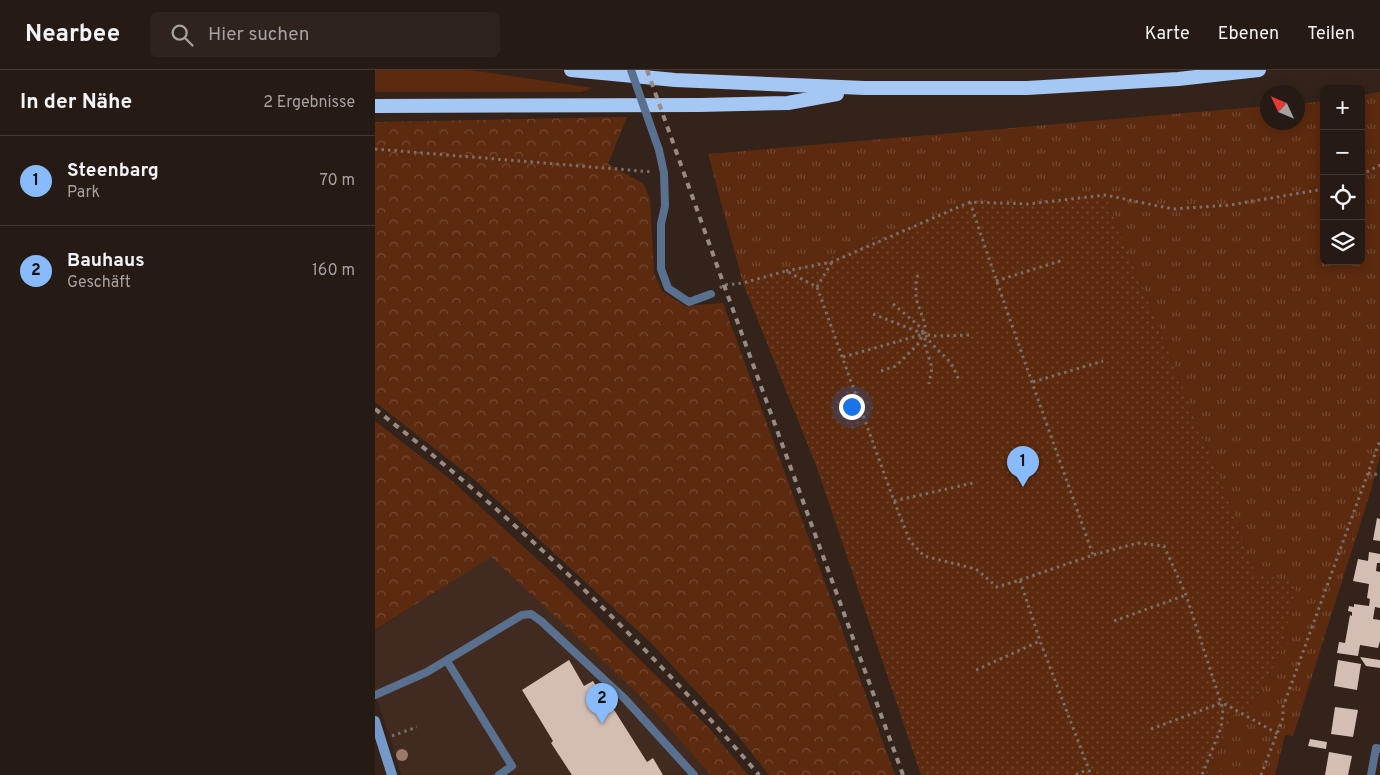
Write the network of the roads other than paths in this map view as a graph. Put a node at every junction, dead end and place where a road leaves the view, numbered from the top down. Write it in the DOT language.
graph roads {
  1 [pos="571,70"];
  2 [pos="631,70"];
  3 [pos="1259,70"];
  4 [pos="865,88"];
  5 [pos="375,106"];
  6 [pos="711,294"];
  7 [pos="447,661"];
  8 [pos="375,695"];
  9 [pos="375,721"];
  10 [pos="1380,749"];
  11 [pos="392,775"];
  12 [pos="499,775"];
  13 [pos="694,775"];
  14 [pos="1371,775"];
  1 -- 4 [label="highway"];
  2 -- 6 [label="lane, bridge"];
  3 -- 4 [label="highway"];
  4 -- 5 [label="highway"];
  7 -- 8 [label="lane"];
  7 -- 12 [label="lane"];
  7 -- 13 [label="lane"];
  9 -- 11 [label="main road"];
  10 -- 14 [label="lane"];
}
